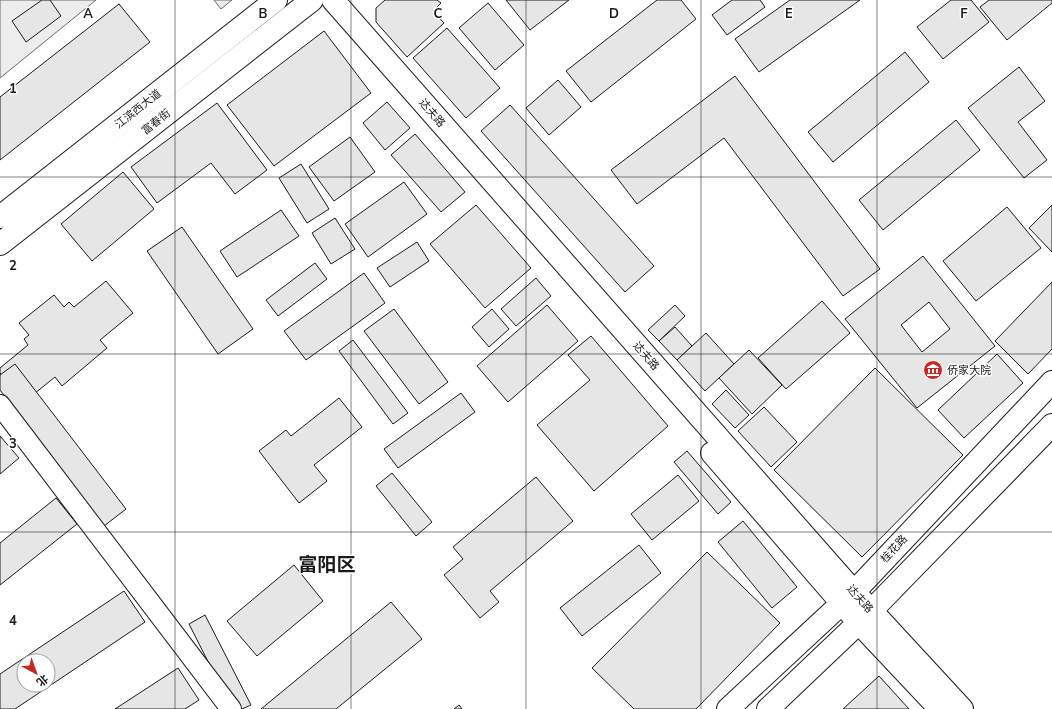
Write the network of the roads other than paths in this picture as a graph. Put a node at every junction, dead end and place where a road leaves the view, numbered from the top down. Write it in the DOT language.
graph roads {
  1 [pos="276,0"];
  2 [pos="312,0"];
  3 [pos="316,0"];
  4 [pos="333,0"];
  5 [pos="0,217"];
  6 [pos="0,244"];
  7 [pos="1052,382"];
  8 [pos="0,405"];
  9 [pos="1052,425"];
  10 [pos="848,597"];
  11 [pos="865,617"];
  12 [pos="231,709"];
  13 [pos="728,709"];
  14 [pos="768,709"];
  15 [pos="940,709"];
  16 [pos="962,709"];
  1 -- 5 [label="street, 江滨西大道"];
  2 -- 6 [label="street, 富春街"];
  3 -- 10 [label="street, 达夫路"];
  4 -- 10 [label="street, 达夫路"];
  7 -- 10 [label="street, 桂花路"];
  8 -- 12 [label="street"];
  9 -- 11 [label="street"];
  10 -- 11 [label="street, 达夫路"];
  10 -- 13 [label="street, 桂花路"];
  11 -- 14 [label="street"];
  11 -- 15 [label="street, 达夫路"];
  11 -- 16 [label="street, 达夫路"];
}
